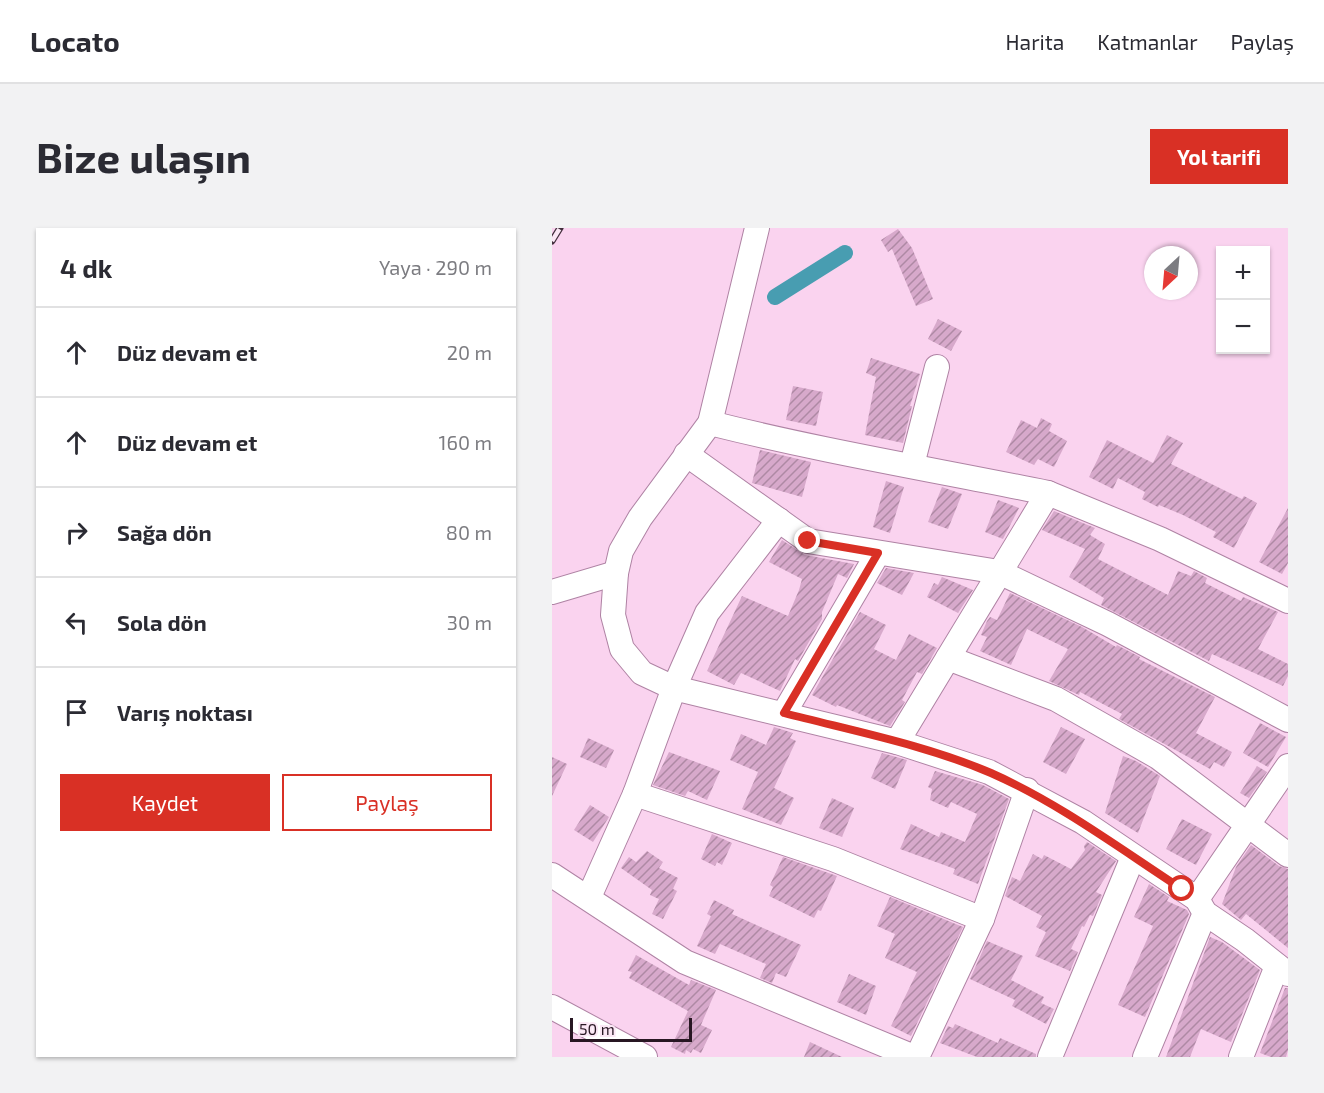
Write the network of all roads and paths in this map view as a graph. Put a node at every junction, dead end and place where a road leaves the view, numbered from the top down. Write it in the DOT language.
graph roads {
  1 [pos="757,228"];
  2 [pos="937,367"];
  3 [pos="710,423"];
  4 [pos="686,454"];
  5 [pos="912,465"];
  6 [pos="1048,493"];
  7 [pos="779,520"];
  8 [pos="878,553"];
  9 [pos="999,572"];
  10 [pos="616,573"];
  11 [pos="552,592"];
  12 [pos="1288,601"];
  13 [pos="948,658"];
  14 [pos="674,688"];
  15 [pos="784,713"];
  16 [pos="1288,720"];
  17 [pos="897,742"];
  18 [pos="1288,766"];
  19 [pos="1027,790"];
  20 [pos="635,794"];
  21 [pos="1247,824"];
  22 [pos="1288,855"];
  23 [pos="1133,857"];
  24 [pos="552,875"];
  25 [pos="589,897"];
  26 [pos="1201,906"];
  27 [pos="982,919"];
  28 [pos="1282,970"];
  29 [pos="552,1006"];
  30 [pos="645,1057"];
  31 [pos="916,1057"];
  32 [pos="1050,1057"];
  33 [pos="1144,1057"];
  34 [pos="1241,1057"];
  1 -- 3 [label="street"];
  2 -- 5 [label="street"];
  3 -- 4 [label="street"];
  3 -- 5 [label="street"];
  4 -- 7 [label="street"];
  4 -- 10 [label="street"];
  5 -- 6 [label="street"];
  6 -- 9 [label="street"];
  6 -- 12 [label="street"];
  7 -- 8 [label="street"];
  7 -- 14 [label="street"];
  8 -- 9 [label="street"];
  8 -- 15 [label="street"];
  9 -- 13 [label="street"];
  9 -- 16 [label="street"];
  10 -- 11 [label="street"];
  10 -- 14 [label="street"];
  13 -- 17 [label="street"];
  13 -- 21 [label="street"];
  14 -- 15 [label="street"];
  14 -- 20 [label="street"];
  15 -- 17 [label="street"];
  17 -- 19 [label="street"];
  18 -- 21 [label="street"];
  19 -- 23 [label="street"];
  19 -- 27 [label="street"];
  20 -- 25 [label="street"];
  20 -- 27 [label="street"];
  21 -- 22 [label="street"];
  21 -- 26 [label="street"];
  23 -- 26 [label="street"];
  23 -- 32 [label="street"];
  24 -- 25 [label="street"];
  25 -- 31 [label="street"];
  26 -- 28 [label="street"];
  26 -- 33 [label="street"];
  27 -- 31 [label="street"];
  28 -- 34 [label="street"];
  29 -- 30 [label="street"];
}
